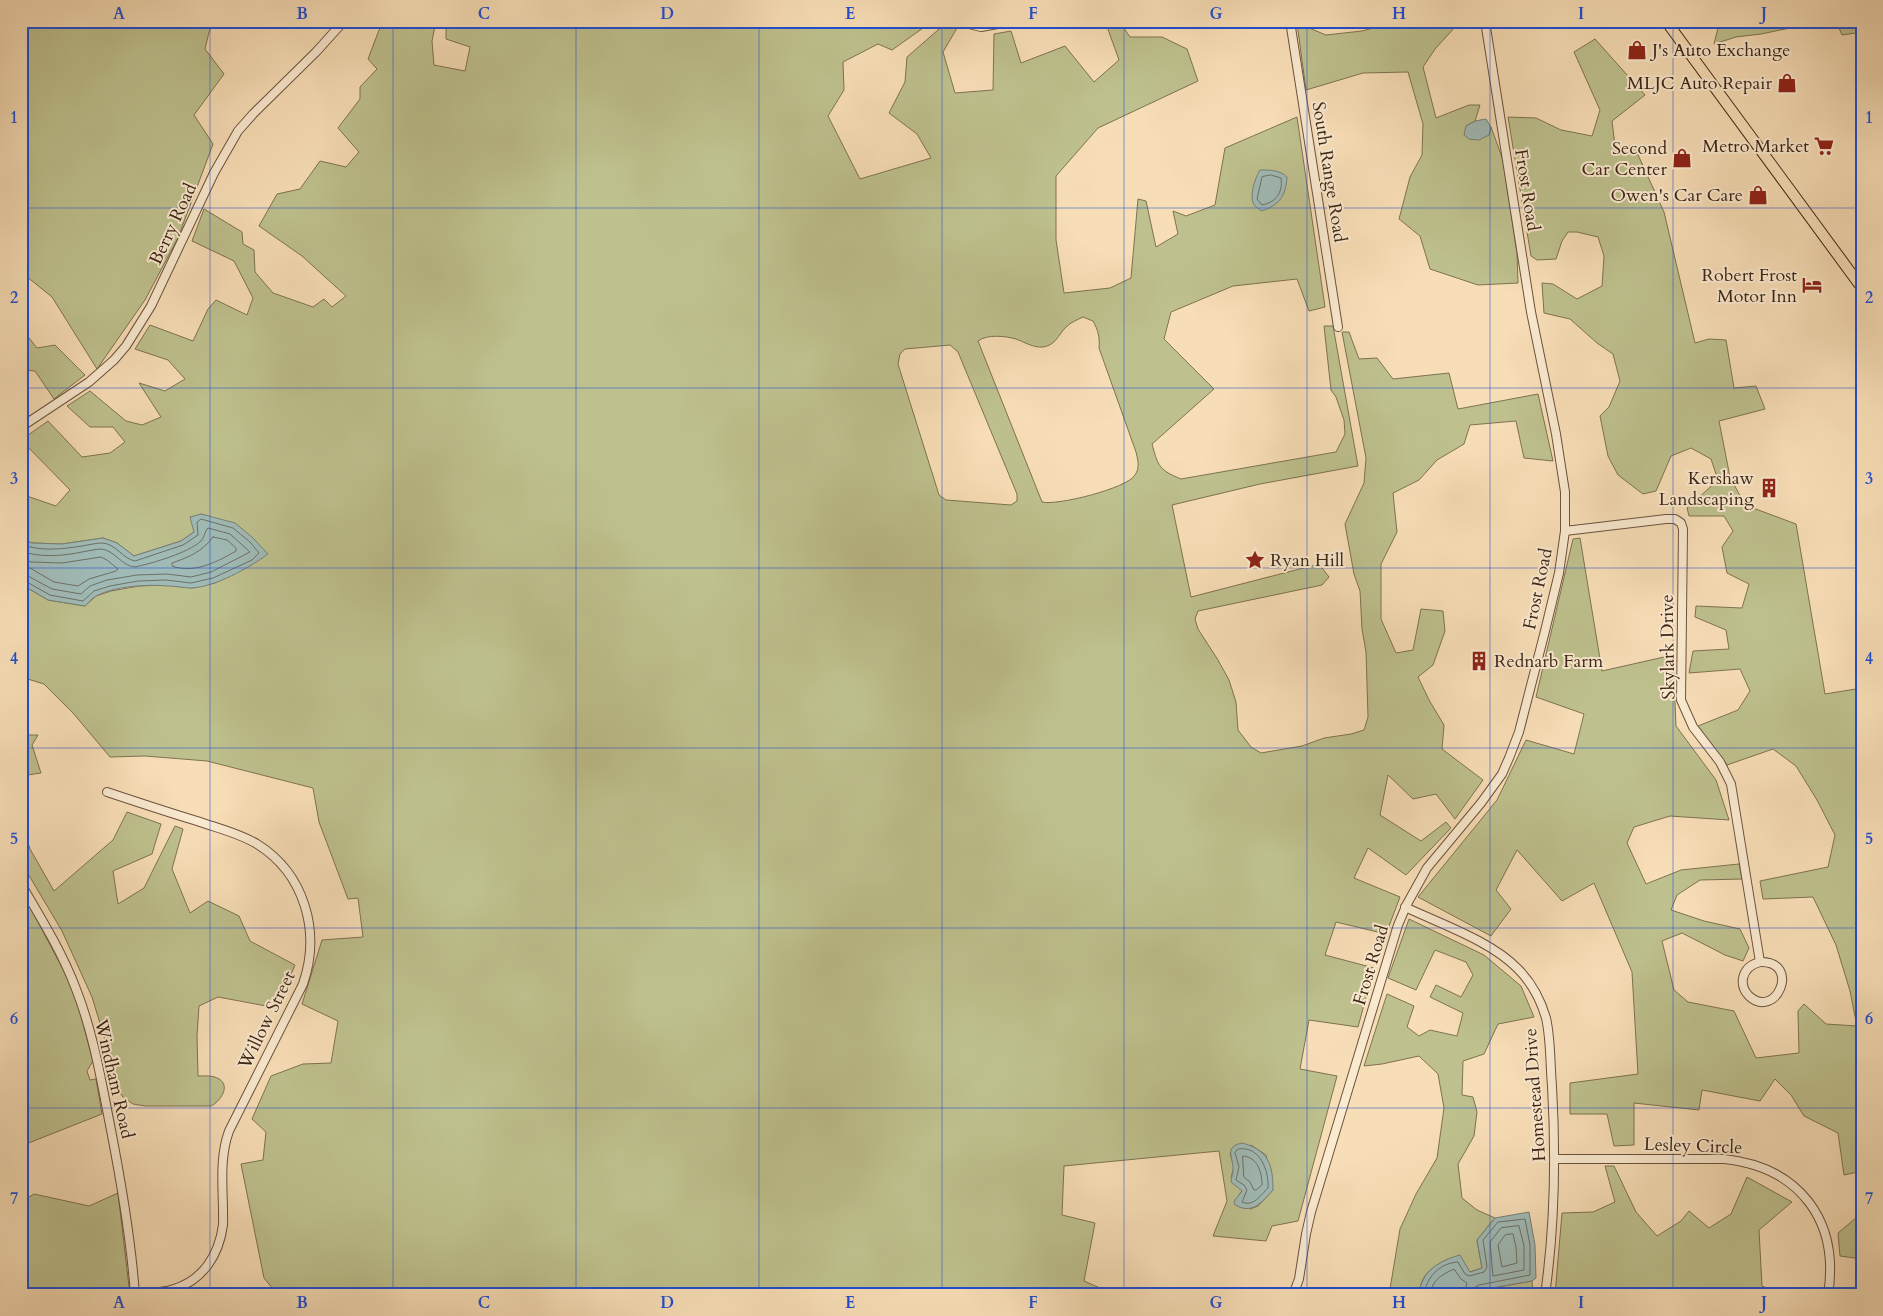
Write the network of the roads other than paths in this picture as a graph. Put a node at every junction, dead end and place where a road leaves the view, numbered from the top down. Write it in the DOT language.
graph roads {
  1 [pos="344,21"];
  2 [pos="957,21"];
  3 [pos="1014,21"];
  4 [pos="1290,21"];
  5 [pos="1485,21"];
  6 [pos="1666,21"];
  7 [pos="1862,288"];
  8 [pos="1338,327"];
  9 [pos="21,427"];
  10 [pos="1565,531"];
  11 [pos="106,792"];
  12 [pos="21,884"];
  13 [pos="1406,908"];
  14 [pos="1760,962"];
  15 [pos="1555,1159"];
  16 [pos="135,1294"];
  17 [pos="1293,1295"];
  18 [pos="1545,1295"];
  19 [pos="1828,1295"];
  1 -- 9 [label="street, Berry Road"];
  2 -- 3 [label="street"];
  4 -- 8 [label="street, South Range Road"];
  5 -- 10 [label="street, Frost Road"];
  6 -- 7 [label="main road"];
  10 -- 13 [label="street, Frost Road"];
  10 -- 14 [label="street, Skylark Drive"];
  11 -- 16 [label="street, Willow Street"];
  12 -- 16 [label="street, Windham Road"];
  13 -- 15 [label="street, Homestead Drive"];
  13 -- 17 [label="street, Frost Road"];
  14 -- 14 [label="street"];
  15 -- 18 [label="street, Homestead Drive"];
  15 -- 19 [label="street, Lesley Circle"];
}
